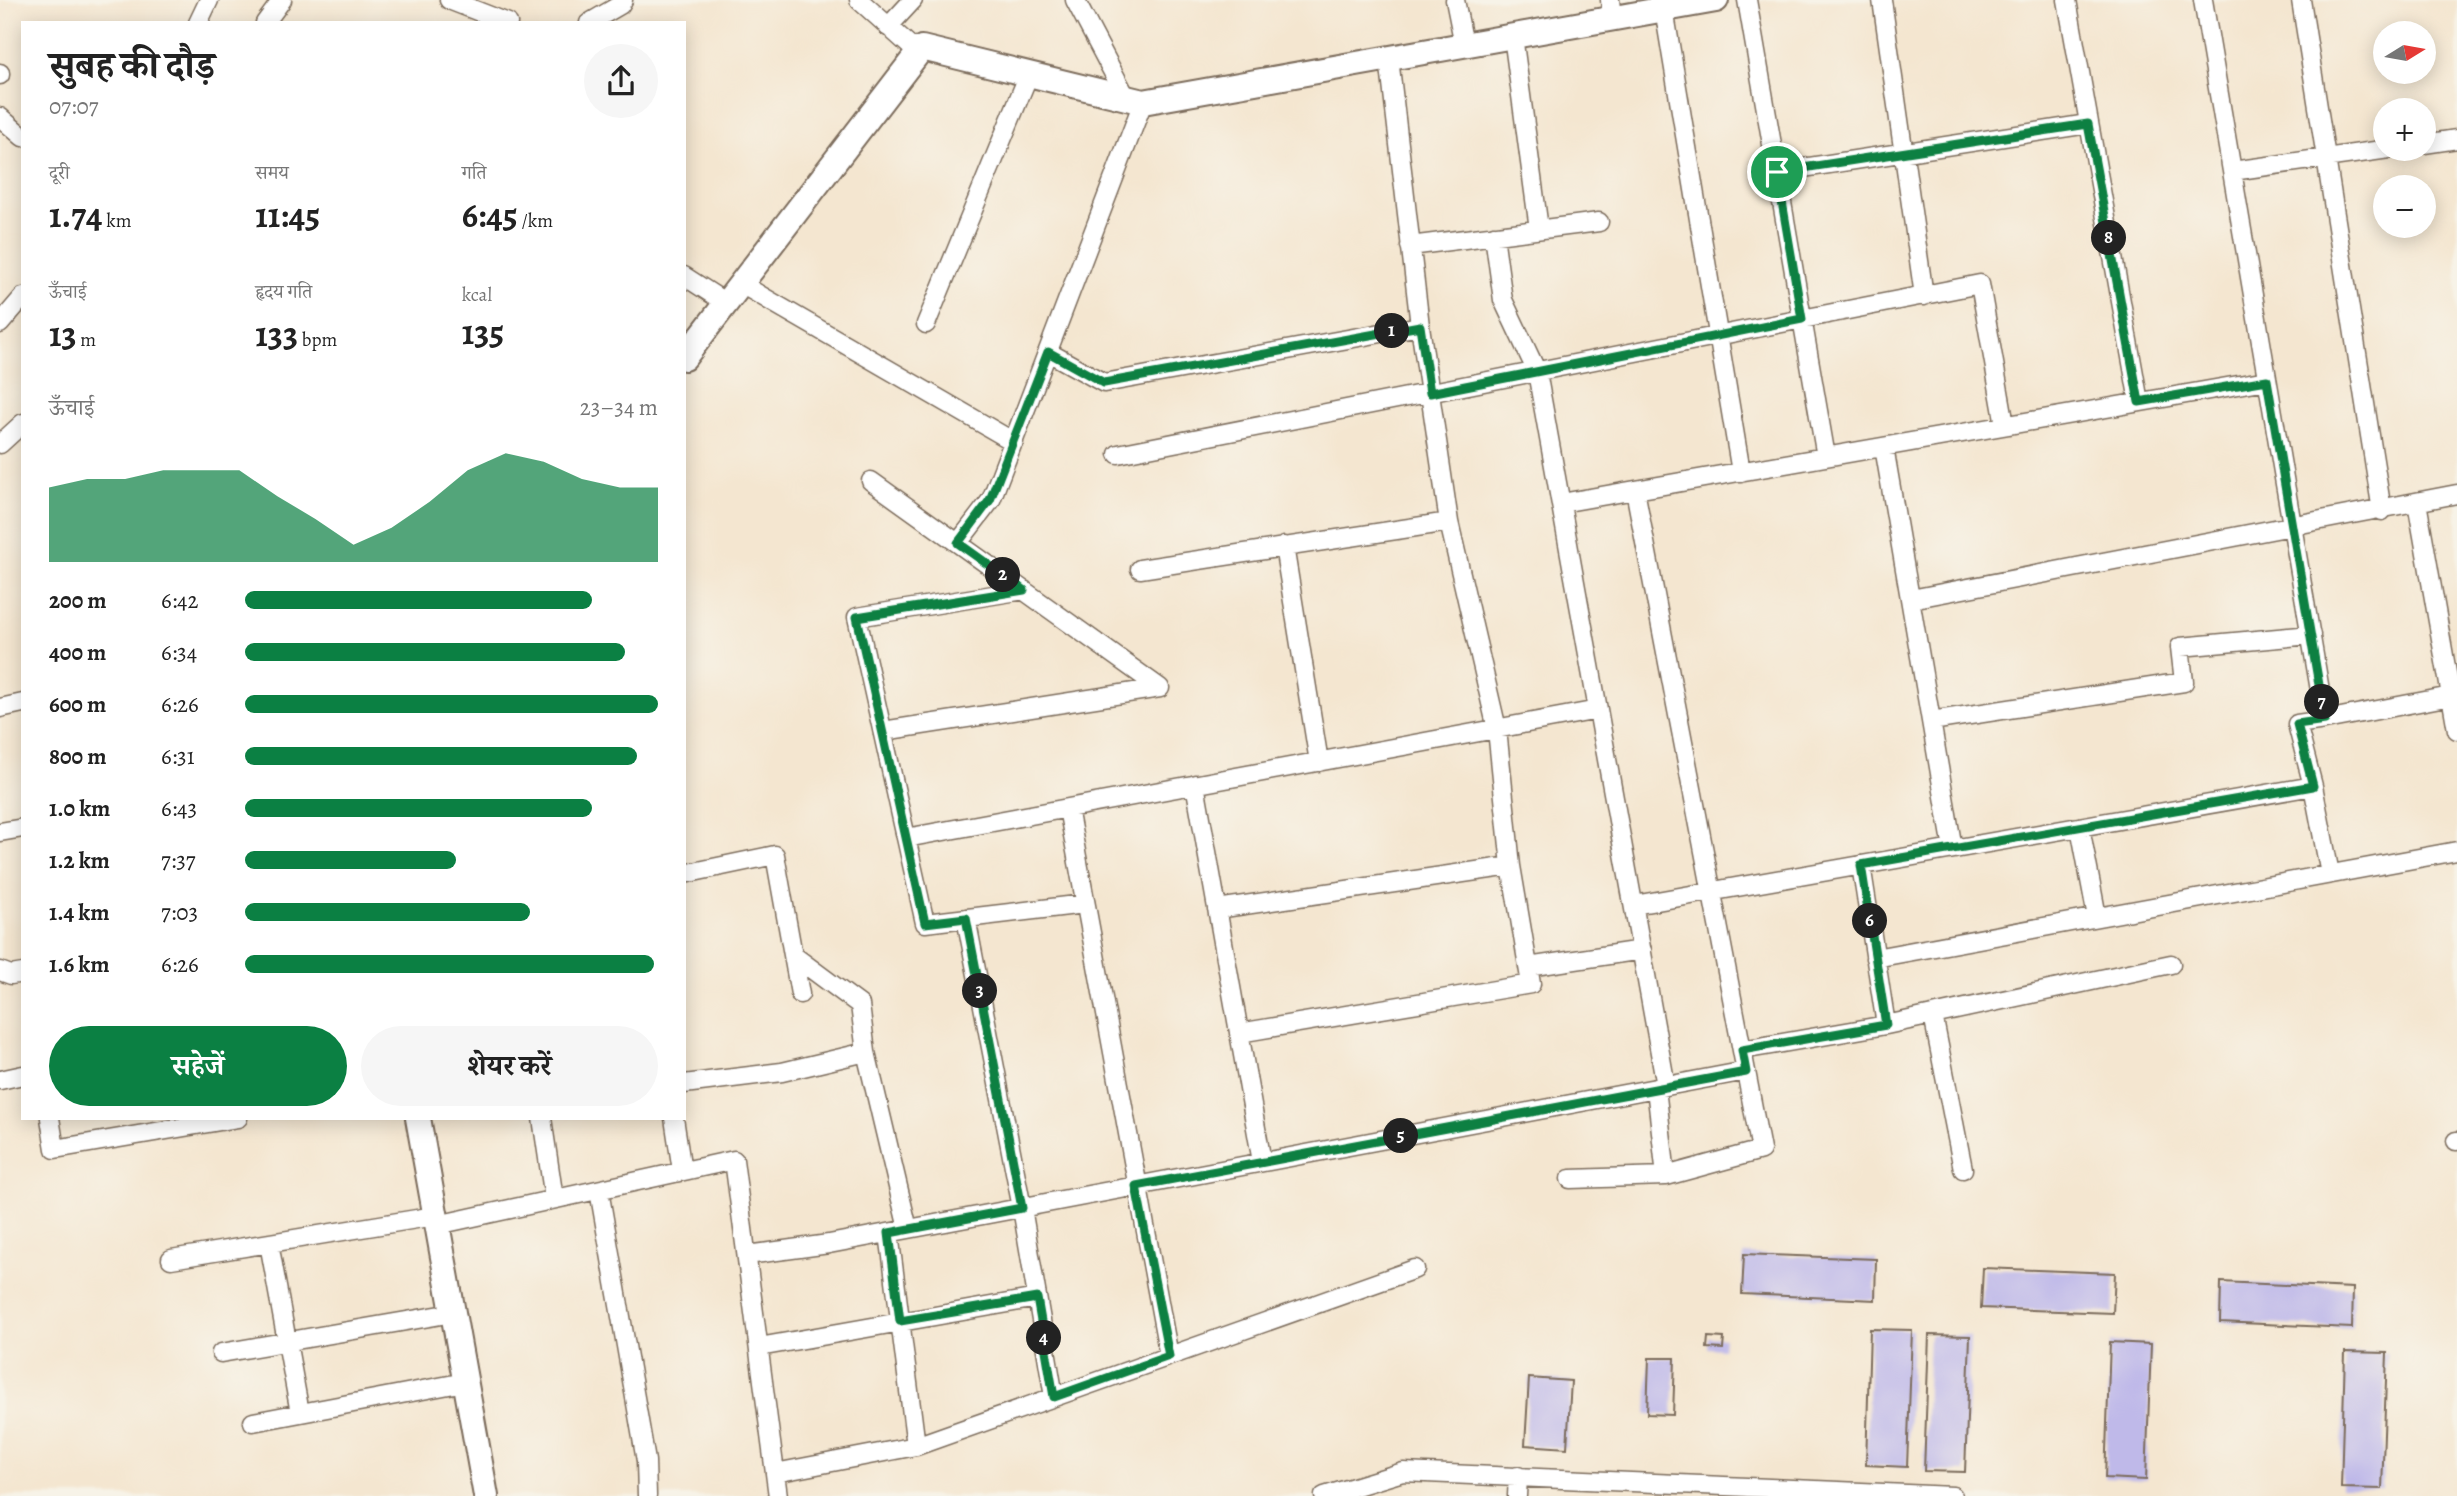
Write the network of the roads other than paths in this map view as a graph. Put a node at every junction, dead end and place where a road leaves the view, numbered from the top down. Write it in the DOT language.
graph roads {
  1 [pos="209,0"];
  2 [pos="282,0"];
  3 [pos="449,0"];
  4 [pos="622,0"];
  5 [pos="859,0"];
  6 [pos="913,0"];
  7 [pos="1075,0"];
  8 [pos="1455,0"];
  9 [pos="1716,0"];
  10 [pos="1747,0"];
  11 [pos="1882,0"];
  12 [pos="2067,0"];
  13 [pos="2203,0"];
  14 [pos="2301,0"];
  15 [pos="1611,9"];
  16 [pos="1664,9"];
  17 [pos="199,21"];
  18 [pos="266,21"];
  19 [pos="503,21"];
  20 [pos="592,21"];
  21 [pos="888,27"];
  22 [pos="1513,36"];
  23 [pos="1464,45"];
  24 [pos="918,53"];
  25 [pos="1389,58"];
  26 [pos="1029,74"];
  27 [pos="1134,99"];
  28 [pos="0,117"];
  29 [pos="2088,124"];
  30 [pos="21,135"];
  31 [pos="2457,139"];
  32 [pos="2436,142"];
  33 [pos="2373,151"];
  34 [pos="1904,152"];
  35 [pos="2326,158"];
  36 [pos="2232,171"];
  37 [pos="1777,172"];
  38 [pos="1599,222"];
  39 [pos="1539,229"];
  40 [pos="1494,235"];
  41 [pos="1410,246"];
  42 [pos="686,277"];
  43 [pos="734,294"];
  44 [pos="1924,296"];
  45 [pos="21,299"];
  46 [pos="1802,319"];
  47 [pos="0,324"];
  48 [pos="926,324"];
  49 [pos="1420,326"];
  50 [pos="1718,336"];
  51 [pos="1048,352"];
  52 [pos="686,355"];
  53 [pos="1537,372"];
  54 [pos="2267,380"];
  55 [pos="1430,393"];
  56 [pos="2139,402"];
  57 [pos="21,425"];
  58 [pos="2005,425"];
  59 [pos="1014,442"];
  60 [pos="0,444"];
  61 [pos="1884,447"];
  62 [pos="1118,454"];
  63 [pos="1826,457"];
  64 [pos="1741,472"];
  65 [pos="871,481"];
  66 [pos="1635,490"];
  67 [pos="2457,495"];
  68 [pos="2417,502"];
  69 [pos="1561,503"];
  70 [pos="2382,511"];
  71 [pos="1449,522"];
  72 [pos="2292,526"];
  73 [pos="958,543"];
  74 [pos="1284,547"];
  75 [pos="1140,569"];
  76 [pos="1024,590"];
  77 [pos="1910,599"];
  78 [pos="2311,635"];
  79 [pos="2451,696"];
  80 [pos="21,704"];
  81 [pos="0,708"];
  82 [pos="1598,710"];
  83 [pos="1931,720"];
  84 [pos="2325,720"];
  85 [pos="1497,729"];
  86 [pos="2457,730"];
  87 [pos="883,731"];
  88 [pos="1319,762"];
  89 [pos="1195,784"];
  90 [pos="2313,786"];
  91 [pos="1068,808"];
  92 [pos="2080,827"];
  93 [pos="21,828"];
  94 [pos="0,832"];
  95 [pos="906,838"];
  96 [pos="1953,849"];
  97 [pos="2457,851"];
  98 [pos="1861,865"];
  99 [pos="1511,866"];
  100 [pos="686,874"];
  101 [pos="2330,874"];
  102 [pos="1711,891"];
  103 [pos="1085,904"];
  104 [pos="1634,905"];
  105 [pos="1217,909"];
  106 [pos="2097,917"];
  107 [pos="966,918"];
  108 [pos="1642,950"];
  109 [pos="794,956"];
  110 [pos="1875,958"];
  111 [pos="2171,964"];
  112 [pos="1528,967"];
  113 [pos="0,971"];
  114 [pos="21,973"];
  115 [pos="800,994"];
  116 [pos="1933,1015"];
  117 [pos="1886,1025"];
  118 [pos="1239,1033"];
  119 [pos="1742,1050"];
  120 [pos="866,1052"];
  121 [pos="1746,1072"];
  122 [pos="21,1075"];
  123 [pos="0,1080"];
  124 [pos="686,1084"];
  125 [pos="1661,1087"];
  126 [pos="50,1120"];
  127 [pos="226,1120"];
  128 [pos="418,1120"];
  129 [pos="542,1120"];
  130 [pos="674,1120"];
  131 [pos="1262,1162"];
  132 [pos="1963,1169"];
  133 [pos="681,1171"];
  134 [pos="1665,1176"];
  135 [pos="1570,1179"];
  136 [pos="1136,1186"];
  137 [pos="599,1190"];
  138 [pos="554,1199"];
  139 [pos="1022,1208"];
  140 [pos="436,1220"];
  141 [pos="908,1229"];
  142 [pos="889,1233"];
  143 [pos="268,1243"];
  144 [pos="747,1255"];
  145 [pos="171,1259"];
  146 [pos="1415,1269"];
  147 [pos="1037,1298"];
  148 [pos="453,1313"];
  149 [pos="900,1321"];
  150 [pos="286,1342"];
  151 [pos="759,1348"];
  152 [pos="221,1353"];
  153 [pos="1169,1356"];
  154 [pos="465,1382"];
  155 [pos="1054,1397"];
  156 [pos="300,1413"];
  157 [pos="253,1422"];
  158 [pos="916,1446"];
  159 [pos="775,1473"];
  160 [pos="1518,1476"];
  161 [pos="1366,1490"];
  162 [pos="1770,1492"];
  163 [pos="486,1496"];
  164 [pos="647,1496"];
  165 [pos="778,1496"];
  166 [pos="1324,1496"];
  167 [pos="1517,1496"];
  168 [pos="1954,1496"];
  1 -- 17 [label="street"];
  2 -- 18 [label="street"];
  3 -- 19 [label="street"];
  4 -- 20 [label="street"];
  5 -- 21 [label="street"];
  6 -- 21 [label="street"];
  7 -- 27 [label="street"];
  8 -- 23 [label="street"];
  9 -- 16 [label="street"];
  10 -- 37 [label="street"];
  11 -- 34 [label="street"];
  12 -- 29 [label="street"];
  13 -- 36 [label="street"];
  14 -- 35 [label="street"];
  15 -- 16 [label="street"];
  15 -- 22 [label="street"];
  16 -- 50 [label="street"];
  21 -- 24 [label="street"];
  22 -- 23 [label="street"];
  22 -- 39 [label="street"];
  23 -- 25 [label="street"];
  24 -- 26 [label="street"];
  24 -- 43 [label="street"];
  25 -- 27 [label="street"];
  25 -- 41 [label="street"];
  26 -- 27 [label="street"];
  26 -- 48 [label="street"];
  27 -- 51 [label="street"];
  28 -- 30 [label="street"];
  29 -- 34 [label="street"];
  29 -- 56 [label="street"];
  31 -- 32 [label="street"];
  33 -- 35 [label="street"];
  34 -- 37 [label="street"];
  34 -- 44 [label="street"];
  35 -- 36 [label="street"];
  35 -- 70 [label="street"];
  36 -- 54 [label="street"];
  37 -- 46 [label="street"];
  38 -- 39 [label="street"];
  39 -- 40 [label="street"];
  40 -- 41 [label="street"];
  40 -- 53 [label="street"];
  41 -- 49 [label="street"];
  42 -- 43 [label="street"];
  43 -- 52 [label="street"];
  43 -- 59 [label="street"];
  44 -- 46 [label="street"];
  44 -- 58 [label="street"];
  45 -- 47 [label="street"];
  46 -- 50 [label="street"];
  46 -- 63 [label="street"];
  49 -- 51 [label="street"];
  49 -- 55 [label="street"];
  50 -- 53 [label="street"];
  50 -- 64 [label="street"];
  51 -- 59 [label="street"];
  53 -- 55 [label="street"];
  53 -- 69 [label="street"];
  54 -- 56 [label="street"];
  54 -- 72 [label="street"];
  55 -- 62 [label="street"];
  55 -- 71 [label="street"];
  56 -- 58 [label="street"];
  57 -- 60 [label="street"];
  58 -- 61 [label="street"];
  59 -- 73 [label="street"];
  61 -- 63 [label="street"];
  61 -- 77 [label="street"];
  63 -- 64 [label="street"];
  64 -- 66 [label="street"];
  65 -- 73 [label="street"];
  66 -- 69 [label="street"];
  66 -- 102 [label="street"];
  67 -- 68 [label="street"];
  68 -- 70 [label="street"];
  68 -- 79 [label="street"];
  69 -- 82 [label="street"];
  70 -- 72 [label="street"];
  71 -- 74 [label="street"];
  71 -- 85 [label="street"];
  72 -- 77 [label="street"];
  72 -- 78 [label="street"];
  73 -- 76 [label="street"];
  74 -- 75 [label="street"];
  74 -- 88 [label="street"];
  76 -- 87 [label="street"];
  76 -- 87 [label="street"];
  77 -- 83 [label="street"];
  78 -- 83 [label="street"];
  78 -- 84 [label="street"];
  79 -- 84 [label="street"];
  79 -- 86 [label="street"];
  80 -- 81 [label="street"];
  82 -- 85 [label="street"];
  82 -- 104 [label="street"];
  83 -- 96 [label="street"];
  84 -- 90 [label="street"];
  85 -- 88 [label="street"];
  85 -- 99 [label="street"];
  87 -- 95 [label="street"];
  88 -- 89 [label="street"];
  89 -- 91 [label="street"];
  89 -- 105 [label="street"];
  90 -- 92 [label="street"];
  90 -- 101 [label="street"];
  91 -- 95 [label="street"];
  91 -- 103 [label="street"];
  92 -- 96 [label="street"];
  92 -- 106 [label="street"];
  93 -- 94 [label="street"];
  95 -- 107 [label="street"];
  96 -- 98 [label="street"];
  97 -- 101 [label="street"];
  98 -- 102 [label="street"];
  98 -- 110 [label="street"];
  99 -- 105 [label="street"];
  99 -- 112 [label="street"];
  100 -- 109 [label="street"];
  101 -- 106 [label="street"];
  102 -- 104 [label="street"];
  102 -- 119 [label="street"];
  103 -- 107 [label="street"];
  103 -- 136 [label="street"];
  104 -- 108 [label="street"];
  105 -- 118 [label="street"];
  106 -- 110 [label="street"];
  107 -- 139 [label="street"];
  108 -- 112 [label="street"];
  108 -- 125 [label="street"];
  109 -- 115 [label="street"];
  109 -- 120 [label="street"];
  110 -- 117 [label="street"];
  111 -- 116 [label="street"];
  112 -- 118 [label="street"];
  113 -- 114 [label="street"];
  116 -- 117 [label="street"];
  116 -- 132 [label="street"];
  117 -- 119 [label="street"];
  118 -- 131 [label="street"];
  119 -- 121 [label="street"];
  120 -- 124 [label="street"];
  120 -- 141 [label="street"];
  121 -- 125 [label="street"];
  121 -- 134 [label="street"];
  122 -- 123 [label="street"];
  125 -- 131 [label="street"];
  125 -- 134 [label="street"];
  126 -- 127 [label="street"];
  128 -- 140 [label="street"];
  129 -- 138 [label="street"];
  130 -- 133 [label="street"];
  131 -- 136 [label="street"];
  133 -- 137 [label="street"];
  133 -- 144 [label="street"];
  134 -- 135 [label="street"];
  136 -- 139 [label="street"];
  136 -- 153 [label="street"];
  137 -- 138 [label="street"];
  137 -- 164 [label="street"];
  138 -- 140 [label="street"];
  139 -- 141 [label="street"];
  139 -- 147 [label="street"];
  140 -- 143 [label="street"];
  140 -- 148 [label="street"];
  141 -- 142 [label="street"];
  142 -- 144 [label="street"];
  142 -- 149 [label="street"];
  143 -- 145 [label="street"];
  143 -- 150 [label="street"];
  144 -- 151 [label="street"];
  146 -- 153 [label="street"];
  147 -- 149 [label="street"];
  147 -- 155 [label="street"];
  148 -- 150 [label="street"];
  148 -- 154 [label="street"];
  149 -- 151 [label="street"];
  149 -- 158 [label="street"];
  150 -- 152 [label="street"];
  150 -- 156 [label="street"];
  151 -- 159 [label="street"];
  153 -- 155 [label="street"];
  154 -- 156 [label="street"];
  154 -- 163 [label="street"];
  155 -- 158 [label="street"];
  156 -- 157 [label="street"];
  158 -- 159 [label="street"];
  159 -- 165 [label="street"];
  160 -- 161 [label="street"];
  160 -- 162 [label="street"];
  160 -- 167 [label="street"];
  161 -- 166 [label="street"];
  162 -- 168 [label="street"];
}
